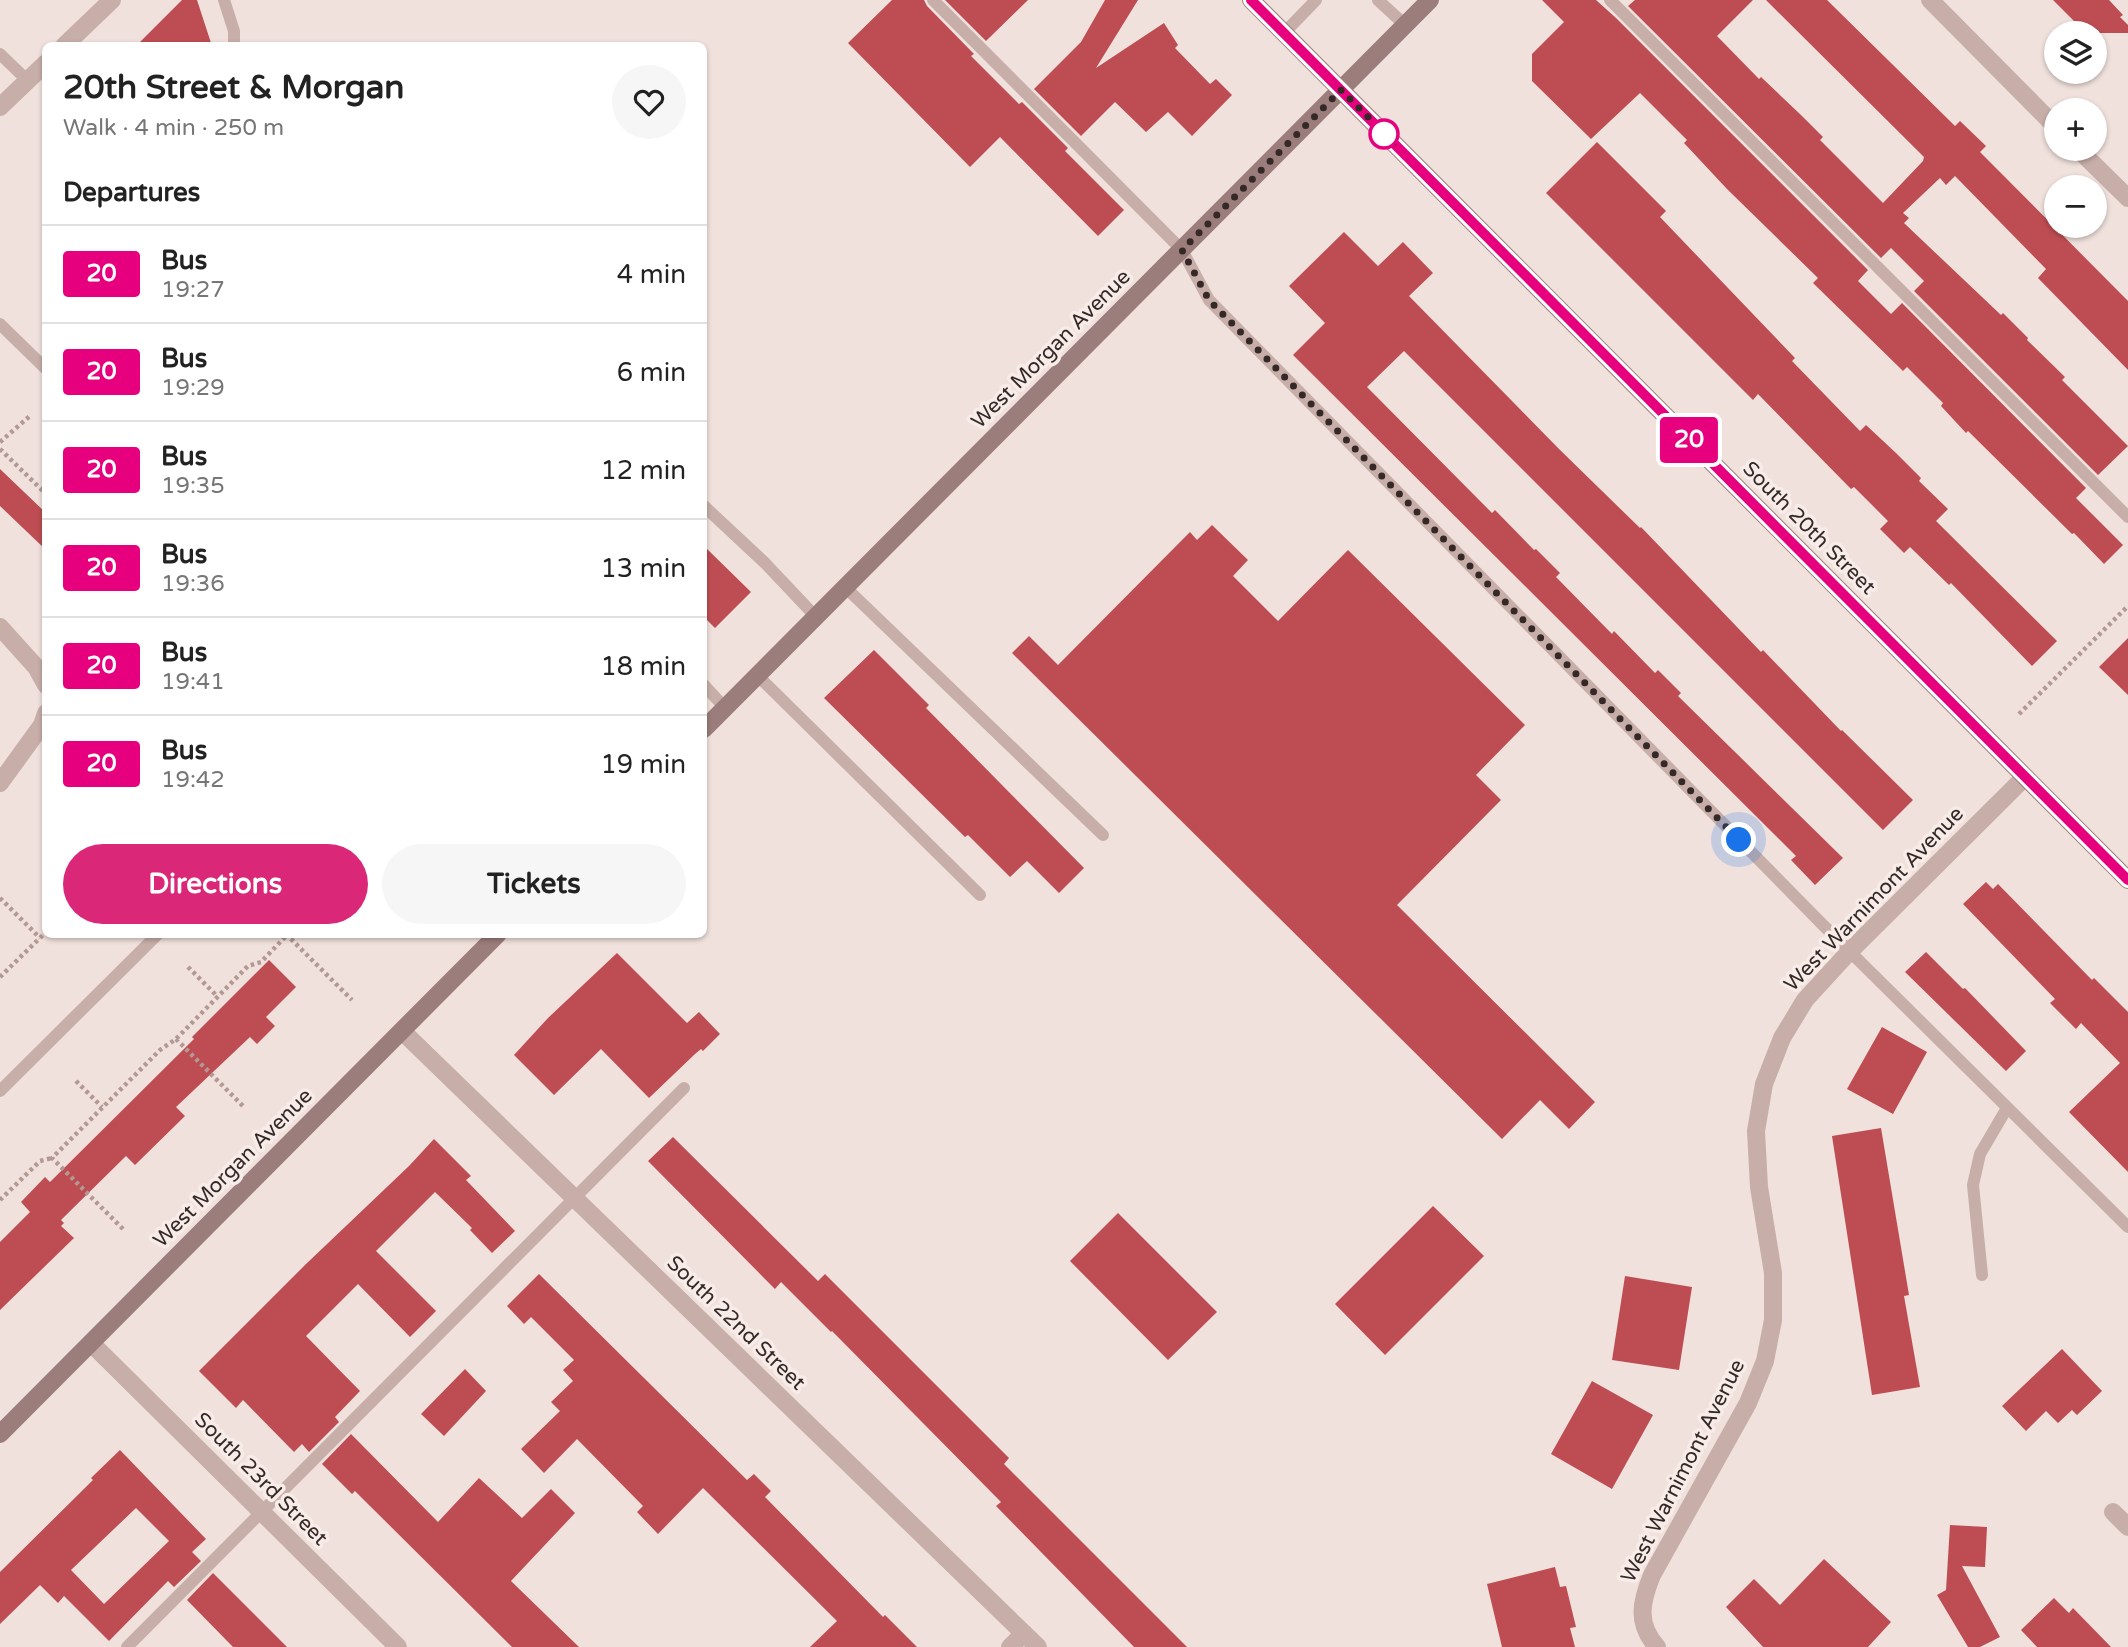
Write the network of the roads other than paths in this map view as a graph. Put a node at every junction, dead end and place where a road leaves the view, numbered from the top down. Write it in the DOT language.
graph roads {
  1 [pos="112,0"];
  2 [pos="224,0"];
  3 [pos="933,0"];
  4 [pos="1251,0"];
  5 [pos="1317,0"];
  6 [pos="1378,0"];
  7 [pos="1430,0"];
  8 [pos="1610,0"];
  9 [pos="1930,0"];
  10 [pos="1405,25"];
  11 [pos="1284,33"];
  12 [pos="68,42"];
  13 [pos="234,42"];
  14 [pos="0,54"];
  15 [pos="42,67"];
  16 [pos="27,80"];
  17 [pos="1341,90"];
  18 [pos="0,107"];
  19 [pos="2044,115"];
  20 [pos="2090,161"];
  21 [pos="2128,198"];
  22 [pos="1182,250"];
  23 [pos="0,324"];
  24 [pos="42,365"];
  25 [pos="707,509"];
  26 [pos="2128,517"];
  27 [pos="845,587"];
  28 [pos="816,617"];
  29 [pos="0,627"];
  30 [pos="757,675"];
  31 [pos="42,678"];
  32 [pos="707,688"];
  33 [pos="725,708"];
  34 [pos="42,726"];
  35 [pos="707,726"];
  36 [pos="2025,777"];
  37 [pos="0,783"];
  38 [pos="1103,835"];
  39 [pos="2128,880"];
  40 [pos="980,895"];
  41 [pos="154,938"];
  42 [pos="494,938"];
  43 [pos="1849,952"];
  44 [pos="402,1031"];
  45 [pos="684,1088"];
  46 [pos="0,1091"];
  47 [pos="2007,1108"];
  48 [pos="575,1198"];
  49 [pos="2128,1227"];
  50 [pos="1982,1275"];
  51 [pos="91,1343"];
  52 [pos="0,1434"];
  53 [pos="262,1512"];
  54 [pos="2113,1512"];
  55 [pos="2128,1527"];
  56 [pos="1024,1633"];
  57 [pos="1654,1646"];
  58 [pos="127,1647"];
  59 [pos="398,1647"];
  60 [pos="1010,1647"];
  61 [pos="1038,1647"];
  1 -- 12 [label="street"];
  2 -- 13 [label="lane"];
  3 -- 22 [label="lane"];
  4 -- 11 [label="street, South 20th Street"];
  5 -- 11 [label="lane"];
  6 -- 10 [label="lane"];
  7 -- 10 [label="street, West Morgan Avenue"];
  8 -- 26 [label="lane"];
  9 -- 19 [label="street"];
  10 -- 17 [label="street, West Morgan Avenue"];
  11 -- 17 [label="street, South 20th Street"];
  14 -- 16 [label="lane"];
  15 -- 16 [label="street"];
  16 -- 18 [label="street"];
  17 -- 22 [label="street, West Morgan Avenue"];
  17 -- 36 [label="street, South 20th Street"];
  20 -- 21 [label="street"];
  22 -- 27 [label="street, West Morgan Avenue"];
  22 -- 43 [label="lane"];
  23 -- 24 [label="lane"];
  25 -- 28 [label="lane"];
  27 -- 28 [label="street, West Morgan Avenue"];
  27 -- 38 [label="lane"];
  28 -- 30 [label="street, West Morgan Avenue"];
  29 -- 31 [label="street"];
  30 -- 33 [label="street, West Morgan Avenue"];
  30 -- 40 [label="lane"];
  32 -- 33 [label="lane"];
  33 -- 35 [label="street, West Morgan Avenue"];
  34 -- 37 [label="street"];
  36 -- 39 [label="street, South 20th Street"];
  36 -- 43 [label="street, West Warnimont Avenue"];
  41 -- 46 [label="lane"];
  42 -- 44 [label="street, West Morgan Avenue"];
  43 -- 47 [label="lane"];
  43 -- 57 [label="street, West Warnimont Avenue"];
  44 -- 48 [label="street, South 22nd Street"];
  44 -- 51 [label="street, West Morgan Avenue"];
  45 -- 48 [label="lane"];
  47 -- 49 [label="lane"];
  47 -- 50 [label="lane"];
  48 -- 53 [label="lane"];
  48 -- 56 [label="street, South 22nd Street"];
  51 -- 52 [label="street, West Morgan Avenue"];
  51 -- 53 [label="street, South 23rd Street"];
  53 -- 58 [label="lane"];
  53 -- 59 [label="street, South 23rd Street"];
  54 -- 55 [label="street"];
  56 -- 60 [label="street"];
  56 -- 61 [label="street, South 22nd Street"];
}
